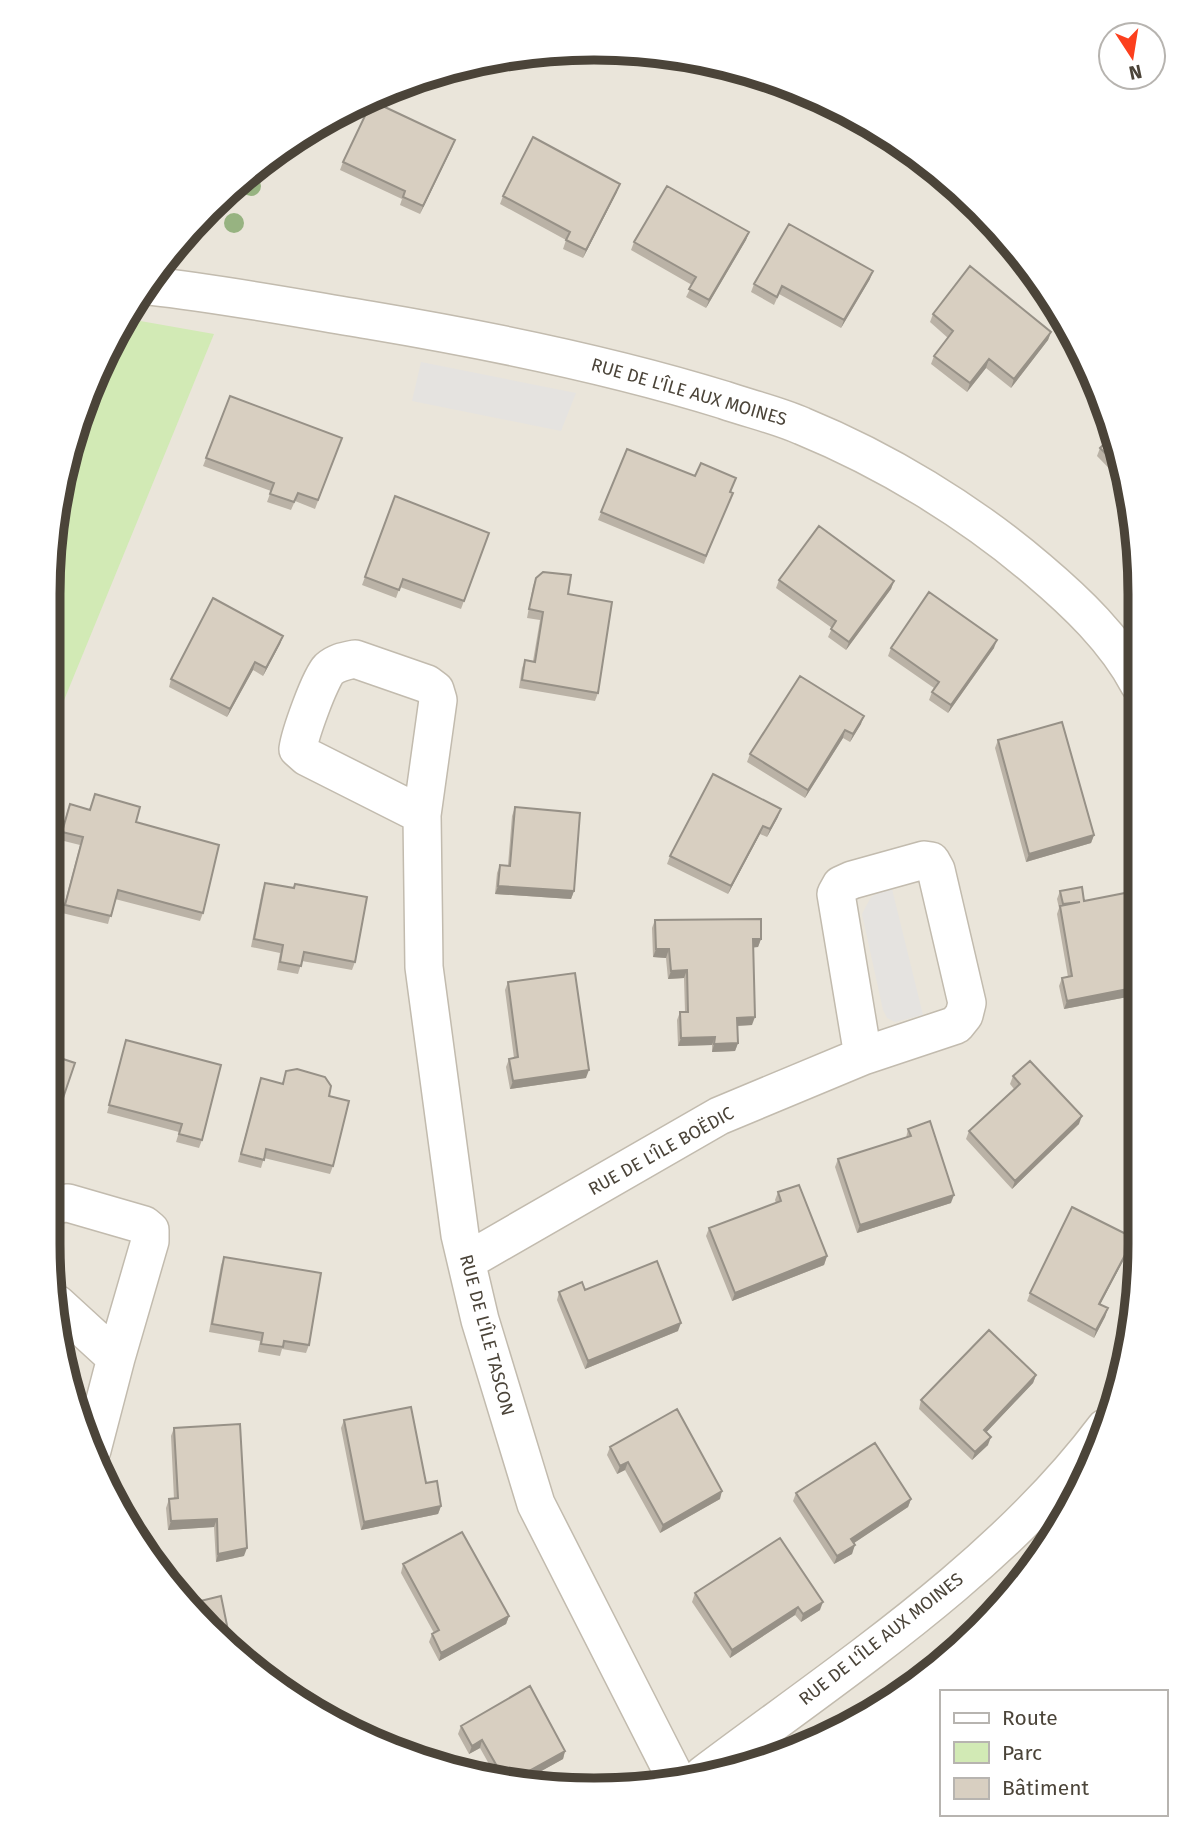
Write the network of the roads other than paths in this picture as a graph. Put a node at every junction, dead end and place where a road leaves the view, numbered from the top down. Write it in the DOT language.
graph roads {
  1 [pos="157,287"];
  2 [pos="1128,664"];
  3 [pos="422,815"];
  4 [pos="863,1056"];
  5 [pos="60,1204"];
  6 [pos="467,1261"];
  7 [pos="64,1310"];
  8 [pos="116,1358"];
  9 [pos="96,1436"];
  10 [pos="1086,1452"];
  11 [pos="721,1762"];
  12 [pos="672,1772"];
  1 -- 2 [label="street, RUE DE L'ÎLE AUX MOINES"];
  3 -- 3 [label="street, RUE DE L'ÎLE TASCON"];
  3 -- 6 [label="street, RUE DE L'ÎLE TASCON"];
  4 -- 4 [label="street, RUE DE L'ÎLE BOËDIC"];
  4 -- 6 [label="street, RUE DE L'ÎLE BOËDIC"];
  5 -- 8 [label="street"];
  6 -- 12 [label="street, RUE DE L'ÎLE TASCON"];
  7 -- 8 [label="street"];
  8 -- 9 [label="street"];
  10 -- 11 [label="street, RUE DE L'ÎLE AUX MOINES"];
}
